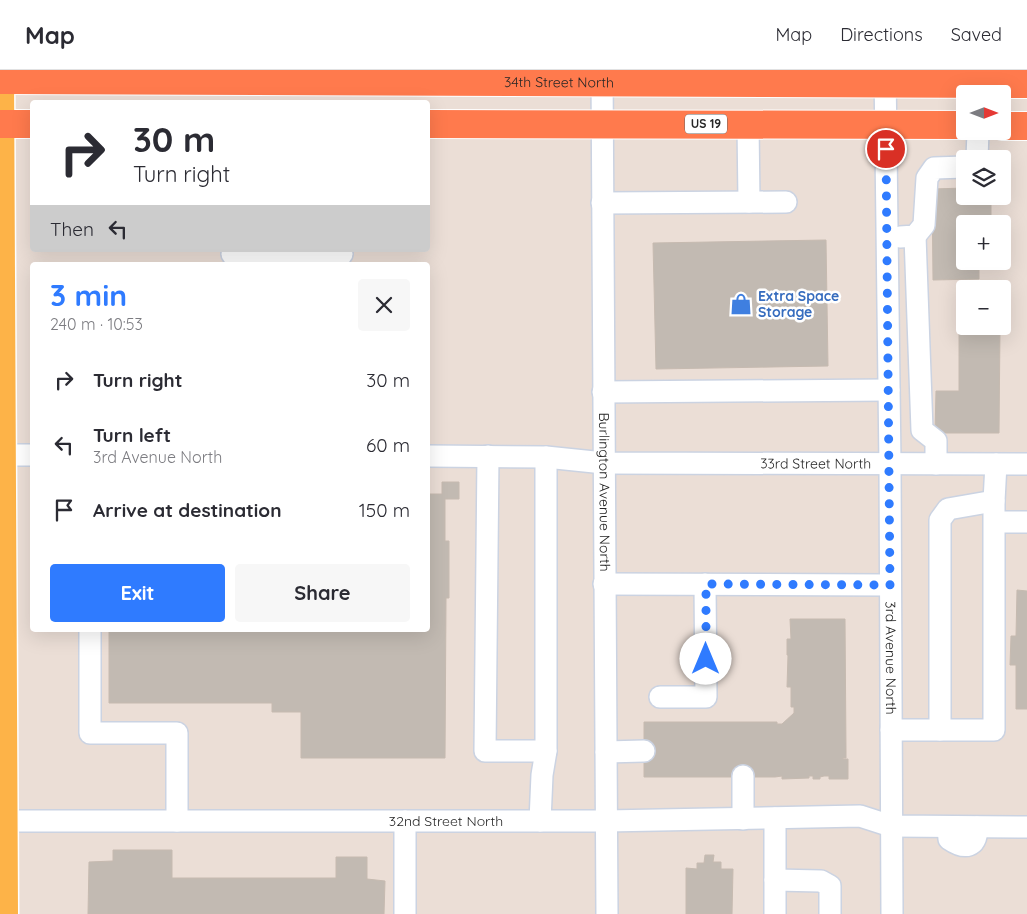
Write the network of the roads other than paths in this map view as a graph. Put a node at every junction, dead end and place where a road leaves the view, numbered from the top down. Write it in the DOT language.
graph roads {
  1 [pos="140,76"];
  2 [pos="168,76"];
  3 [pos="434,76"];
  4 [pos="602,76"];
  5 [pos="1,77"];
  6 [pos="708,77"];
  7 [pos="747,77"];
  8 [pos="885,77"];
  9 [pos="1027,84"];
  10 [pos="312,85"];
  11 [pos="1,124"];
  12 [pos="30,124"];
  13 [pos="430,124"];
  14 [pos="602,124"];
  15 [pos="748,124"];
  16 [pos="885,125"];
  17 [pos="956,125"];
  18 [pos="1011,126"];
  19 [pos="1027,126"];
  20 [pos="956,167"];
  21 [pos="750,202"];
  22 [pos="786,202"];
  23 [pos="602,203"];
  24 [pos="1,228"];
  25 [pos="915,236"];
  26 [pos="887,238"];
  27 [pos="232,254"];
  28 [pos="342,254"];
  29 [pos="287,256"];
  30 [pos="888,307"];
  31 [pos="918,308"];
  32 [pos="889,390"];
  33 [pos="604,392"];
  34 [pos="3,455"];
  35 [pos="30,455"];
  36 [pos="430,456"];
  37 [pos="488,456"];
  38 [pos="546,457"];
  39 [pos="604,463"];
  40 [pos="890,464"];
  41 [pos="936,464"];
  42 [pos="996,464"];
  43 [pos="1027,464"];
  44 [pos="994,512"];
  45 [pos="1027,522"];
  46 [pos="604,584"];
  47 [pos="706,584"];
  48 [pos="890,585"];
  49 [pos="90,632"];
  50 [pos="660,698"];
  51 [pos="891,730"];
  52 [pos="940,730"];
  53 [pos="546,751"];
  54 [pos="644,751"];
  55 [pos="606,752"];
  56 [pos="2,771"];
  57 [pos="742,776"];
  58 [pos="775,818"];
  59 [pos="742,819"];
  60 [pos="2,821"];
  61 [pos="177,821"];
  62 [pos="405,822"];
  63 [pos="540,822"];
  64 [pos="606,822"];
  65 [pos="891,826"];
  66 [pos="1027,827"];
  67 [pos="3,867"];
  68 [pos="775,880"];
  69 [pos="5,914"];
  70 [pos="405,914"];
  71 [pos="607,914"];
  72 [pos="775,914"];
  73 [pos="830,914"];
  74 [pos="892,914"];
  1 -- 2 [label="highway"];
  1 -- 5 [label="highway"];
  2 -- 10 [label="highway"];
  3 -- 4 [label="highway, 34th Street North"];
  3 -- 10 [label="highway, 34th Street North"];
  4 -- 6 [label="highway, 34th Street North"];
  4 -- 14 [label="street, Burlington Avenue North"];
  5 -- 11 [label="main road"];
  6 -- 7 [label="highway, 34th Street North"];
  7 -- 8 [label="highway, 34th Street North"];
  8 -- 9 [label="highway, 34th Street North"];
  8 -- 16 [label="street, 3rd Avenue North"];
  11 -- 12 [label="highway"];
  11 -- 24 [label="main road"];
  13 -- 14 [label="highway, US 19"];
  14 -- 15 [label="highway, US 19"];
  14 -- 23 [label="street, Burlington Avenue North"];
  15 -- 16 [label="highway, US 19"];
  15 -- 21 [label="street"];
  16 -- 17 [label="highway, US 19"];
  16 -- 26 [label="street, 3rd Avenue North"];
  18 -- 19 [label="highway"];
  20 -- 25 [label="street"];
  21 -- 22 [label="street"];
  21 -- 23 [label="street"];
  23 -- 33 [label="street, Burlington Avenue North"];
  24 -- 34 [label="main road"];
  25 -- 26 [label="street"];
  25 -- 31 [label="street"];
  26 -- 30 [label="street, 3rd Avenue North"];
  27 -- 29 [label="street"];
  28 -- 29 [label="street"];
  30 -- 31 [label="street"];
  30 -- 32 [label="street, 3rd Avenue North"];
  31 -- 41 [label="street"];
  32 -- 33 [label="street"];
  32 -- 40 [label="street, 3rd Avenue North"];
  33 -- 39 [label="street, Burlington Avenue North"];
  34 -- 35 [label="street"];
  34 -- 56 [label="main road"];
  36 -- 37 [label="street, 33rd Street North"];
  37 -- 38 [label="street, 33rd Street North"];
  37 -- 53 [label="street"];
  38 -- 39 [label="street, 33rd Street North"];
  38 -- 53 [label="street"];
  39 -- 40 [label="street, 33rd Street North"];
  39 -- 46 [label="street, Burlington Avenue North"];
  40 -- 41 [label="street, 33rd Street North"];
  40 -- 48 [label="street, 3rd Avenue North"];
  41 -- 42 [label="street, 33rd Street North"];
  42 -- 43 [label="street, 33rd Street North"];
  42 -- 44 [label="street"];
  44 -- 45 [label="street"];
  44 -- 52 [label="street"];
  44 -- 52 [label="street"];
  46 -- 47 [label="street"];
  46 -- 55 [label="street, Burlington Avenue North"];
  47 -- 48 [label="street"];
  47 -- 50 [label="street"];
  48 -- 51 [label="street, 3rd Avenue North"];
  49 -- 61 [label="street"];
  51 -- 52 [label="street"];
  51 -- 65 [label="street, 3rd Avenue North"];
  53 -- 63 [label="street"];
  54 -- 55 [label="street"];
  55 -- 64 [label="street, Burlington Avenue North"];
  56 -- 60 [label="main road"];
  57 -- 59 [label="street"];
  58 -- 59 [label="street, 32nd Street North"];
  58 -- 65 [label="street, 32nd Street North"];
  58 -- 68 [label="street"];
  59 -- 64 [label="street, 32nd Street North"];
  60 -- 61 [label="street, 32nd Street North"];
  60 -- 67 [label="main road"];
  61 -- 62 [label="street, 32nd Street North"];
  62 -- 63 [label="street, 32nd Street North"];
  62 -- 70 [label="street"];
  63 -- 64 [label="street, 32nd Street North"];
  64 -- 71 [label="street, Burlington Avenue North"];
  65 -- 66 [label="street, 32nd Street North"];
  65 -- 74 [label="street, 3rd Avenue North"];
  67 -- 69 [label="main road"];
  68 -- 72 [label="street"];
  68 -- 73 [label="street"];
}
